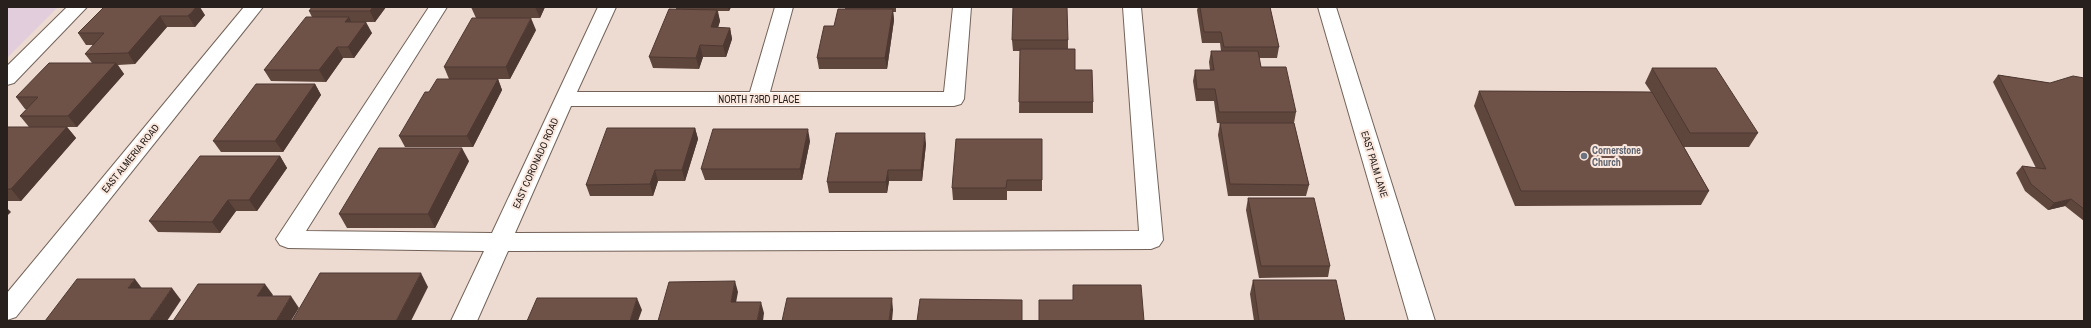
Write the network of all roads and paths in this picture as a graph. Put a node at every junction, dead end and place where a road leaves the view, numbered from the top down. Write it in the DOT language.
graph roads {
  1 [pos="78,7"];
  2 [pos="254,7"];
  3 [pos="438,7"];
  4 [pos="607,7"];
  5 [pos="784,7"];
  6 [pos="962,7"];
  7 [pos="1132,7"];
  8 [pos="1327,7"];
  9 [pos="7,78"];
  10 [pos="564,100"];
  11 [pos="758,100"];
  12 [pos="499,242"];
  13 [pos="7,310"];
  14 [pos="464,321"];
  15 [pos="1422,321"];
  1 -- 9 [label="street"];
  2 -- 13 [label="street, EAST ALMERIA ROAD"];
  3 -- 12 [label="street"];
  4 -- 10 [label="street, EAST CORONADO ROAD"];
  5 -- 11 [label="street"];
  6 -- 11 [label="street, NORTH 73RD PLACE"];
  7 -- 12 [label="street"];
  8 -- 15 [label="street, EAST PALM LANE"];
  10 -- 11 [label="street, NORTH 73RD PLACE"];
  10 -- 12 [label="street, EAST CORONADO ROAD"];
  12 -- 14 [label="street, EAST CORONADO ROAD"];
}
